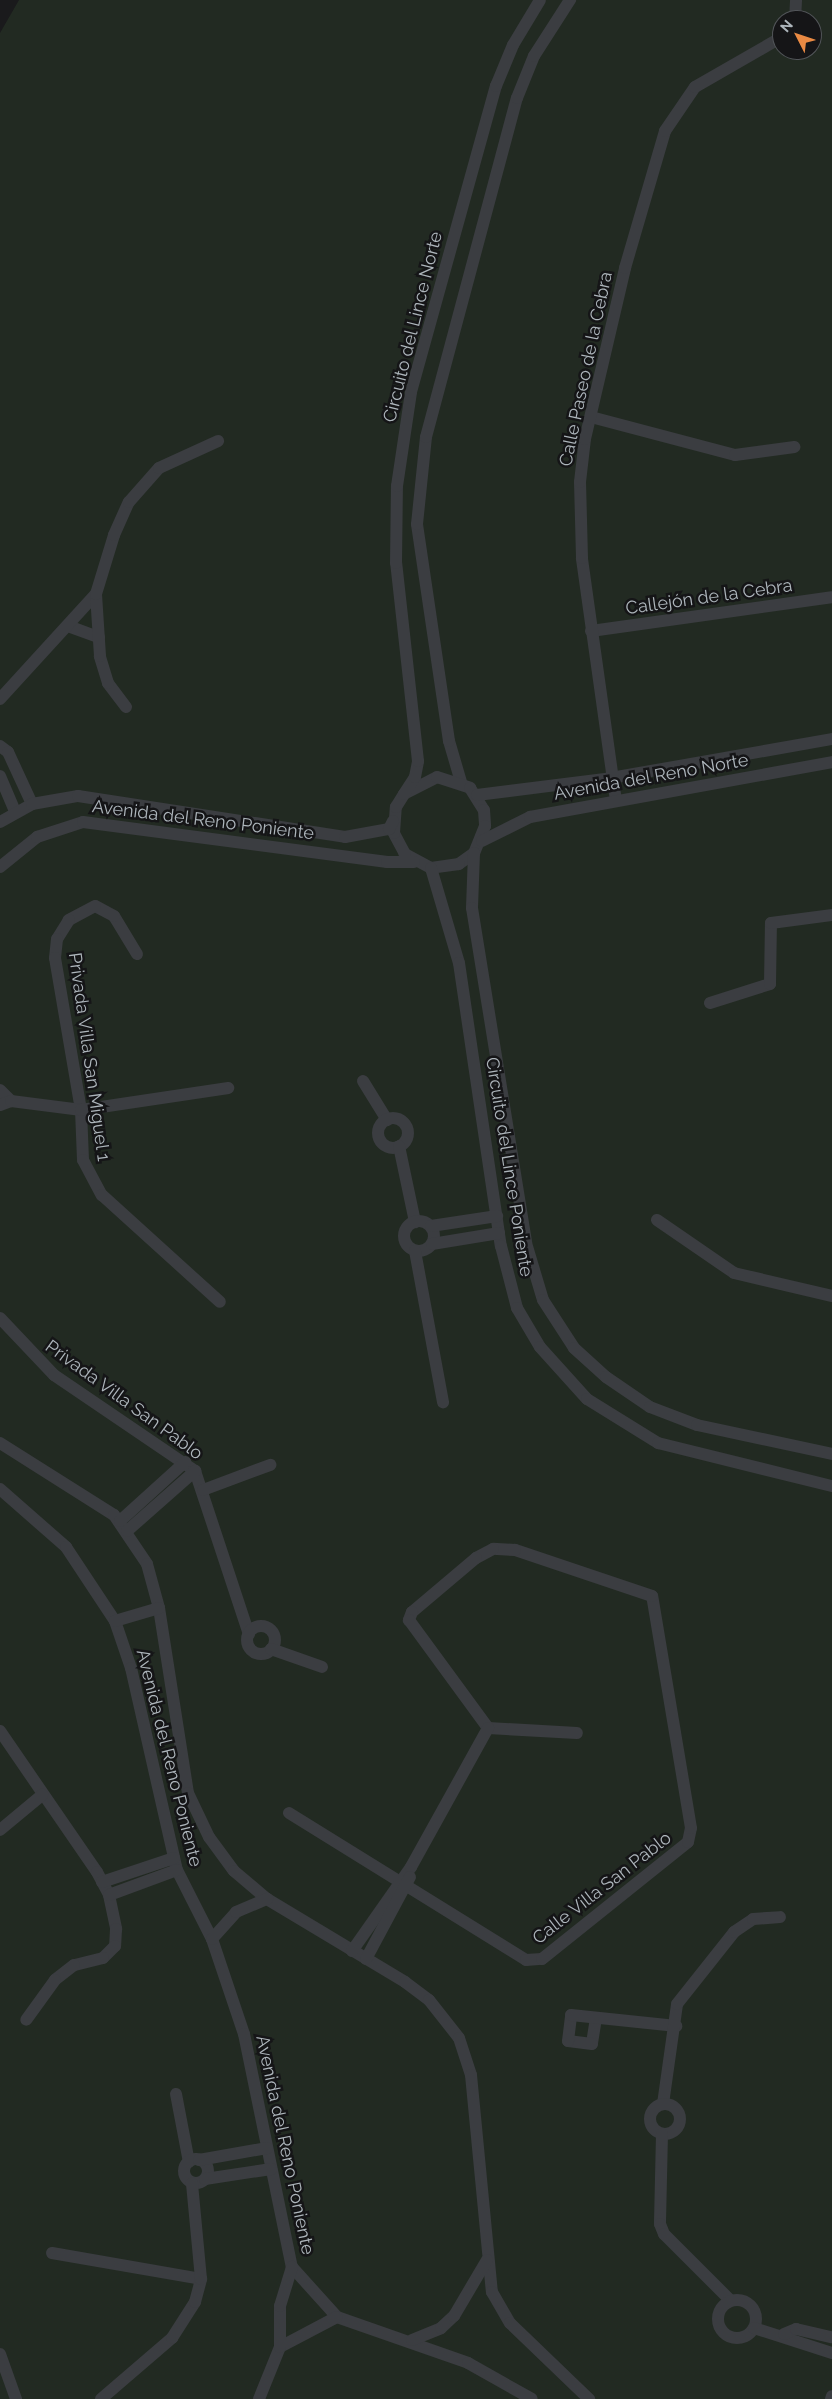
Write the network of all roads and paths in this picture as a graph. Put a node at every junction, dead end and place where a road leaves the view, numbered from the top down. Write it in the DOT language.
graph roads {
  1 [pos="540,0"];
  2 [pos="570,0"];
  3 [pos="772,43"];
  4 [pos="591,417"];
  5 [pos="218,441"];
  6 [pos="794,447"];
  7 [pos="96,594"];
  8 [pos="832,597"];
  9 [pos="68,626"];
  10 [pos="591,631"];
  11 [pos="99,637"];
  12 [pos="0,699"];
  13 [pos="126,707"];
  14 [pos="832,739"];
  15 [pos="804,744"];
  16 [pos="0,746"];
  17 [pos="832,762"];
  18 [pos="808,766"];
  19 [pos="0,776"];
  20 [pos="611,778"];
  21 [pos="461,782"];
  22 [pos="404,794"];
  23 [pos="477,795"];
  24 [pos="616,801"];
  25 [pos="32,804"];
  26 [pos="15,812"];
  27 [pos="0,822"];
  28 [pos="393,822"];
  29 [pos="482,841"];
  30 [pos="474,853"];
  31 [pos="414,862"];
  32 [pos="0,867"];
  33 [pos="431,868"];
  34 [pos="832,915"];
  35 [pos="137,954"];
  36 [pos="710,1003"];
  37 [pos="363,1081"];
  38 [pos="228,1088"];
  39 [pos="0,1090"];
  40 [pos="6,1103"];
  41 [pos="81,1110"];
  42 [pos="387,1120"];
  43 [pos="400,1146"];
  44 [pos="497,1216"];
  45 [pos="657,1220"];
  46 [pos="414,1222"];
  47 [pos="431,1226"];
  48 [pos="499,1232"];
  49 [pos="432,1244"];
  50 [pos="414,1250"];
  51 [pos="832,1296"];
  52 [pos="220,1302"];
  53 [pos="0,1318"];
  54 [pos="443,1402"];
  55 [pos="0,1444"];
  56 [pos="832,1454"];
  57 [pos="185,1462"];
  58 [pos="270,1465"];
  59 [pos="195,1471"];
  60 [pos="832,1486"];
  61 [pos="0,1489"];
  62 [pos="203,1490"];
  63 [pos="124,1526"];
  64 [pos="159,1608"];
  65 [pos="115,1621"];
  66 [pos="249,1634"];
  67 [pos="271,1649"];
  68 [pos="322,1667"];
  69 [pos="488,1728"];
  70 [pos="0,1731"];
  71 [pos="577,1733"];
  72 [pos="42,1796"];
  73 [pos="289,1813"];
  74 [pos="0,1830"];
  75 [pos="174,1858"];
  76 [pos="177,1870"];
  77 [pos="102,1882"];
  78 [pos="404,1882"];
  79 [pos="109,1895"];
  80 [pos="267,1900"];
  81 [pos="780,1917"];
  82 [pos="212,1940"];
  83 [pos="352,1950"];
  84 [pos="366,1959"];
  85 [pos="596,2018"];
  86 [pos="26,2020"];
  87 [pos="676,2026"];
  88 [pos="176,2094"];
  89 [pos="663,2104"];
  90 [pos="662,2134"];
  91 [pos="267,2148"];
  92 [pos="194,2161"];
  93 [pos="271,2169"];
  94 [pos="205,2179"];
  95 [pos="192,2183"];
  96 [pos="52,2253"];
  97 [pos="487,2260"];
  98 [pos="292,2267"];
  99 [pos="201,2279"];
  100 [pos="730,2300"];
  101 [pos="337,2317"];
  102 [pos="754,2328"];
  103 [pos="784,2334"];
  104 [pos="832,2337"];
  105 [pos="412,2340"];
  106 [pos="280,2347"];
  107 [pos="832,2353"];
  108 [pos="0,2354"];
  109 [pos="16,2399"];
  110 [pos="101,2399"];
  111 [pos="259,2399"];
  112 [pos="532,2399"];
  113 [pos="590,2399"];
  1 -- 22 [label="street, Circuito del Lince Norte"];
  2 -- 21 [label="street"];
  3 -- 4 [label="street, Calle Paseo de la Cebra"];
  4 -- 6 [label="street"];
  4 -- 10 [label="street, Calle Paseo de la Cebra"];
  5 -- 7 [label="street"];
  7 -- 9 [label="street"];
  7 -- 11 [label="street"];
  8 -- 10 [label="street, Callejón de la Cebra"];
  9 -- 11 [label="street"];
  9 -- 12 [label="street"];
  10 -- 20 [label="street, Calle Paseo de la Cebra"];
  11 -- 13 [label="street"];
  14 -- 15 [label="street, Avenida del Reno Norte"];
  15 -- 18 [label="street"];
  15 -- 20 [label="street, Avenida del Reno Norte"];
  16 -- 25 [label="street"];
  17 -- 18 [label="street, Avenida del Reno Norte"];
  18 -- 24 [label="street, Avenida del Reno Norte"];
  19 -- 26 [label="street"];
  20 -- 23 [label="street, Avenida del Reno Norte"];
  20 -- 24 [label="street, Calle Paseo de la Cebra"];
  21 -- 22 [label="street"];
  21 -- 23 [label="street"];
  22 -- 28 [label="street"];
  23 -- 29 [label="street"];
  24 -- 29 [label="street, Avenida del Reno Norte"];
  25 -- 26 [label="street, Avenida del Reno Poniente"];
  25 -- 28 [label="street, Avenida del Reno Poniente"];
  26 -- 27 [label="street, Avenida del Reno Poniente"];
  28 -- 31 [label="street"];
  29 -- 30 [label="street"];
  30 -- 33 [label="street"];
  30 -- 56 [label="street, Circuito del Lince Poniente"];
  31 -- 32 [label="street, Avenida del Reno Poniente"];
  31 -- 33 [label="street"];
  33 -- 44 [label="street, Circuito del Lince Poniente"];
  34 -- 36 [label="street"];
  35 -- 41 [label="street, Privada Villa San Miguel 1"];
  37 -- 42 [label="street"];
  38 -- 41 [label="street"];
  39 -- 40 [label="street"];
  40 -- 41 [label="street"];
  41 -- 52 [label="street, Privada Villa San Miguel 1"];
  42 -- 43 [label="street"];
  42 -- 43 [label="street"];
  43 -- 46 [label="street"];
  44 -- 47 [label="street"];
  44 -- 48 [label="street, Circuito del Lince Poniente"];
  45 -- 51 [label="street"];
  46 -- 47 [label="street"];
  46 -- 50 [label="street"];
  47 -- 49 [label="street"];
  48 -- 49 [label="street"];
  48 -- 60 [label="street, Circuito del Lince Poniente"];
  49 -- 50 [label="street"];
  50 -- 54 [label="street"];
  53 -- 57 [label="street, Privada Villa San Pablo"];
  55 -- 63 [label="street, Avenida del Reno Poniente"];
  57 -- 59 [label="street, Privada Villa San Pablo"];
  57 -- 63 [label="street"];
  58 -- 62 [label="street"];
  59 -- 62 [label="street, Privada Villa San Pablo"];
  59 -- 63 [label="street"];
  61 -- 65 [label="street, Avenida del Reno Poniente"];
  62 -- 66 [label="street, Privada Villa San Pablo"];
  63 -- 64 [label="street, Avenida del Reno Poniente"];
  64 -- 65 [label="street"];
  64 -- 80 [label="street, Avenida del Reno Poniente"];
  65 -- 75 [label="street, Avenida del Reno Poniente"];
  66 -- 67 [label="street"];
  66 -- 67 [label="street"];
  67 -- 68 [label="street"];
  69 -- 71 [label="street"];
  69 -- 78 [label="street"];
  69 -- 78 [label="street, Calle Villa San Pablo"];
  70 -- 72 [label="street"];
  72 -- 74 [label="street"];
  72 -- 77 [label="street"];
  73 -- 78 [label="street, Calle Villa San Pablo"];
  75 -- 76 [label="street, Avenida del Reno Poniente"];
  75 -- 77 [label="street"];
  76 -- 79 [label="street"];
  76 -- 82 [label="street, Avenida del Reno Poniente"];
  77 -- 79 [label="street"];
  78 -- 83 [label="street"];
  78 -- 84 [label="street"];
  79 -- 86 [label="street"];
  80 -- 82 [label="street"];
  80 -- 83 [label="street, Avenida del Reno Poniente"];
  81 -- 87 [label="street"];
  82 -- 91 [label="street, Avenida del Reno Poniente"];
  83 -- 84 [label="street, Avenida del Reno Poniente"];
  84 -- 97 [label="street, Avenida del Reno Poniente"];
  85 -- 87 [label="street"];
  87 -- 89 [label="street"];
  88 -- 92 [label="street"];
  89 -- 90 [label="street"];
  89 -- 90 [label="street"];
  90 -- 100 [label="street"];
  91 -- 92 [label="street"];
  91 -- 93 [label="street, Avenida del Reno Poniente"];
  92 -- 94 [label="street"];
  92 -- 95 [label="street"];
  93 -- 94 [label="street"];
  93 -- 98 [label="street, Avenida del Reno Poniente"];
  94 -- 95 [label="street"];
  95 -- 99 [label="street"];
  96 -- 99 [label="street"];
  97 -- 105 [label="street"];
  97 -- 113 [label="street, Avenida del Reno Poniente"];
  98 -- 101 [label="street, Avenida del Reno Poniente"];
  98 -- 106 [label="street"];
  99 -- 110 [label="street"];
  100 -- 102 [label="street"];
  100 -- 102 [label="street"];
  101 -- 105 [label="street"];
  101 -- 106 [label="street"];
  102 -- 103 [label="street"];
  103 -- 104 [label="street"];
  103 -- 107 [label="street"];
  105 -- 112 [label="street"];
  106 -- 111 [label="street"];
  108 -- 109 [label="street"];
}
